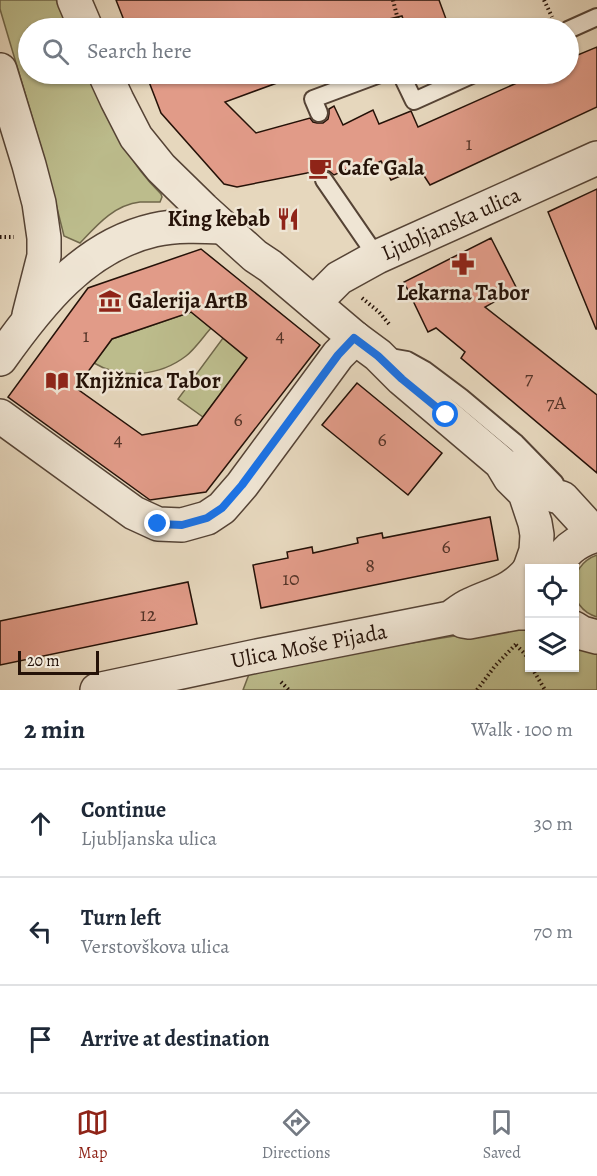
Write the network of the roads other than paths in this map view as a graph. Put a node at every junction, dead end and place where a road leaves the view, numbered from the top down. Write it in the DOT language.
graph roads {
  1 [pos="74,0"];
  2 [pos="597,17"];
  3 [pos="82,18"];
  4 [pos="579,25"];
  5 [pos="0,70"];
  6 [pos="110,84"];
  7 [pos="353,84"];
  8 [pos="406,84"];
  9 [pos="452,84"];
  10 [pos="319,113"];
  11 [pos="597,158"];
  12 [pos="324,180"];
  13 [pos="223,227"];
  14 [pos="377,257"];
  15 [pos="314,303"];
  16 [pos="28,320"];
  17 [pos="366,347"];
  18 [pos="0,359"];
  19 [pos="0,416"];
  20 [pos="501,464"];
  21 [pos="562,498"];
  22 [pos="597,535"];
  23 [pos="532,564"];
  24 [pos="559,564"];
  25 [pos="525,575"];
  26 [pos="450,618"];
  27 [pos="524,626"];
  28 [pos="579,631"];
  29 [pos="597,637"];
  30 [pos="97,690"];
  1 -- 3 [label="street"];
  2 -- 4 [label="lane"];
  5 -- 16 [label="street"];
  6 -- 13 [label="street"];
  7 -- 10 [label="lane"];
  8 -- 9 [label="lane"];
  11 -- 14 [label="street, Ljubljanska ulica"];
  12 -- 14 [label="lane"];
  13 -- 15 [label="street"];
  13 -- 16 [label="street"];
  14 -- 15 [label="street, Ljubljanska ulica"];
  15 -- 17 [label="street"];
  16 -- 18 [label="street"];
  17 -- 19 [label="street"];
  17 -- 20 [label="street"];
  17 -- 21 [label="lane"];
  20 -- 21 [label="street"];
  20 -- 23 [label="street"];
  21 -- 22 [label="street"];
  22 -- 24 [label="street"];
  25 -- 26 [label="street"];
  26 -- 27 [label="street"];
  26 -- 30 [label="street, Ulica Moše Pijada"];
  28 -- 29 [label="street"];
}
